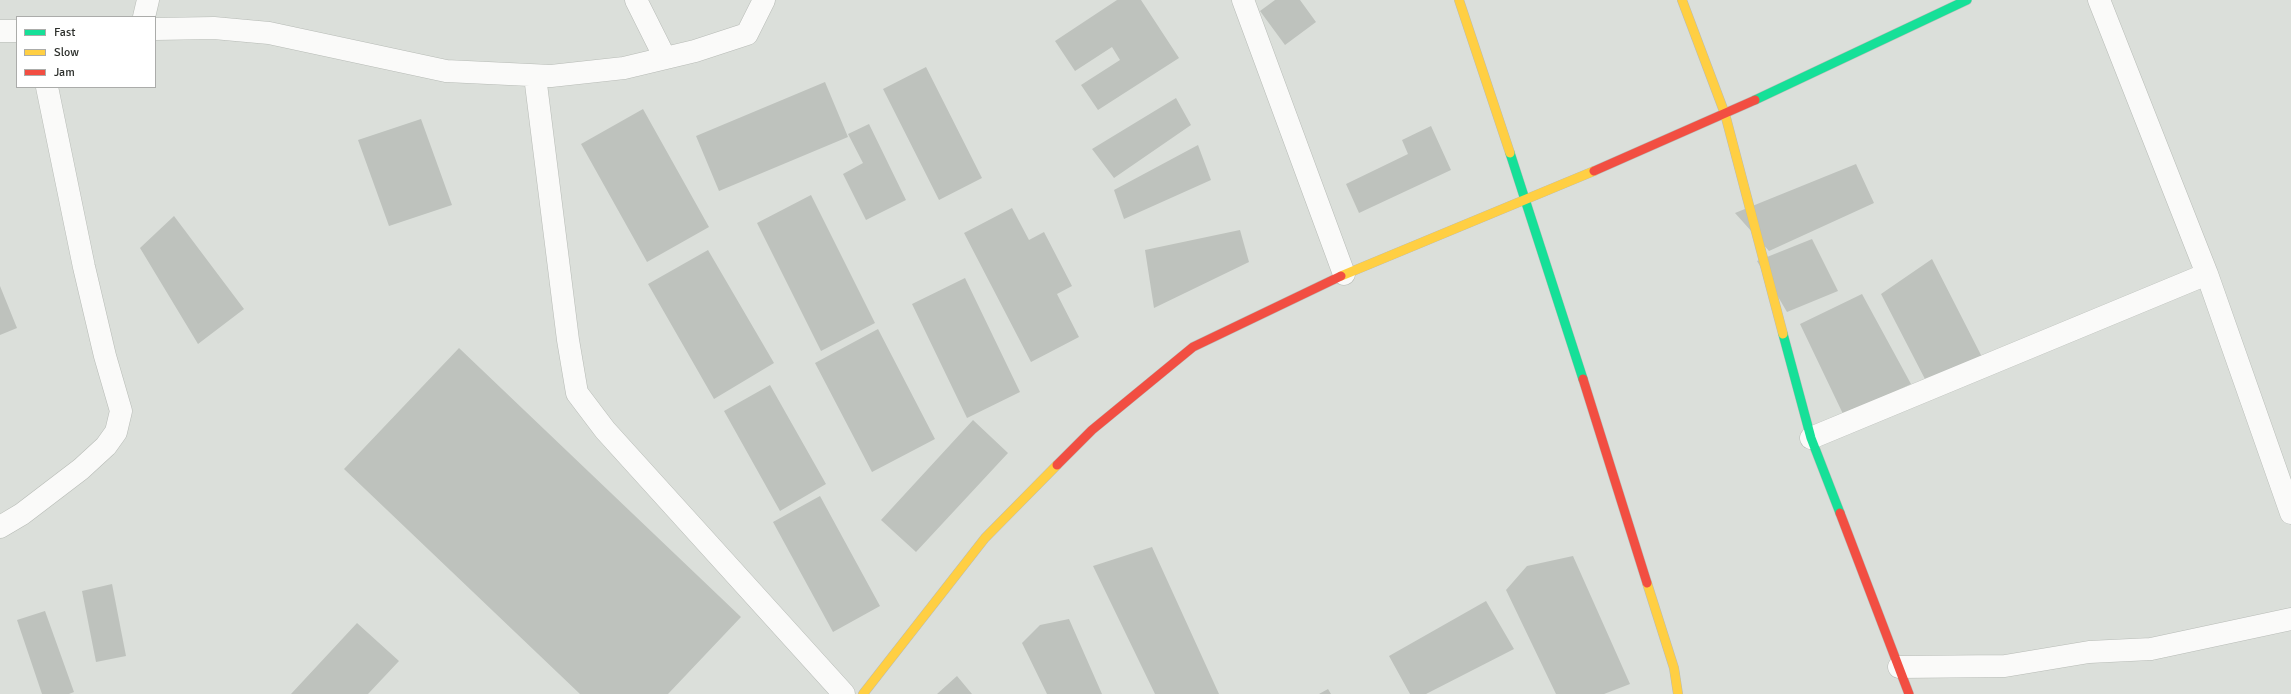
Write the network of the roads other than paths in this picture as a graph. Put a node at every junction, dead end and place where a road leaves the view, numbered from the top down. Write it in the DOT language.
graph roads {
  1 [pos="148,0"];
  2 [pos="636,0"];
  3 [pos="764,0"];
  4 [pos="1243,0"];
  5 [pos="1459,0"];
  6 [pos="1682,0"];
  7 [pos="1967,0"];
  8 [pos="2099,0"];
  9 [pos="144,16"];
  10 [pos="156,29"];
  11 [pos="0,31"];
  12 [pos="16,31"];
  13 [pos="665,58"];
  14 [pos="535,76"];
  15 [pos="48,88"];
  16 [pos="1725,114"];
  17 [pos="1526,201"];
  18 [pos="1344,274"];
  19 [pos="2207,274"];
  20 [pos="1811,438"];
  21 [pos="2291,513"];
  22 [pos="0,527"];
  23 [pos="2291,619"];
  24 [pos="1898,667"];
  25 [pos="844,694"];
  26 [pos="863,694"];
  27 [pos="1678,694"];
  28 [pos="1909,694"];
  1 -- 9 [label="street"];
  2 -- 13 [label="street"];
  3 -- 13 [label="street"];
  4 -- 18 [label="street"];
  5 -- 17 [label="street"];
  6 -- 16 [label="street"];
  7 -- 16 [label="street"];
  8 -- 19 [label="street"];
  10 -- 14 [label="street"];
  11 -- 12 [label="street"];
  13 -- 14 [label="street"];
  14 -- 25 [label="street"];
  15 -- 22 [label="street"];
  16 -- 17 [label="street"];
  16 -- 20 [label="street"];
  17 -- 18 [label="street"];
  17 -- 27 [label="street"];
  18 -- 26 [label="street"];
  19 -- 20 [label="street"];
  19 -- 21 [label="street"];
  20 -- 24 [label="street"];
  23 -- 24 [label="street"];
  24 -- 28 [label="street"];
}
